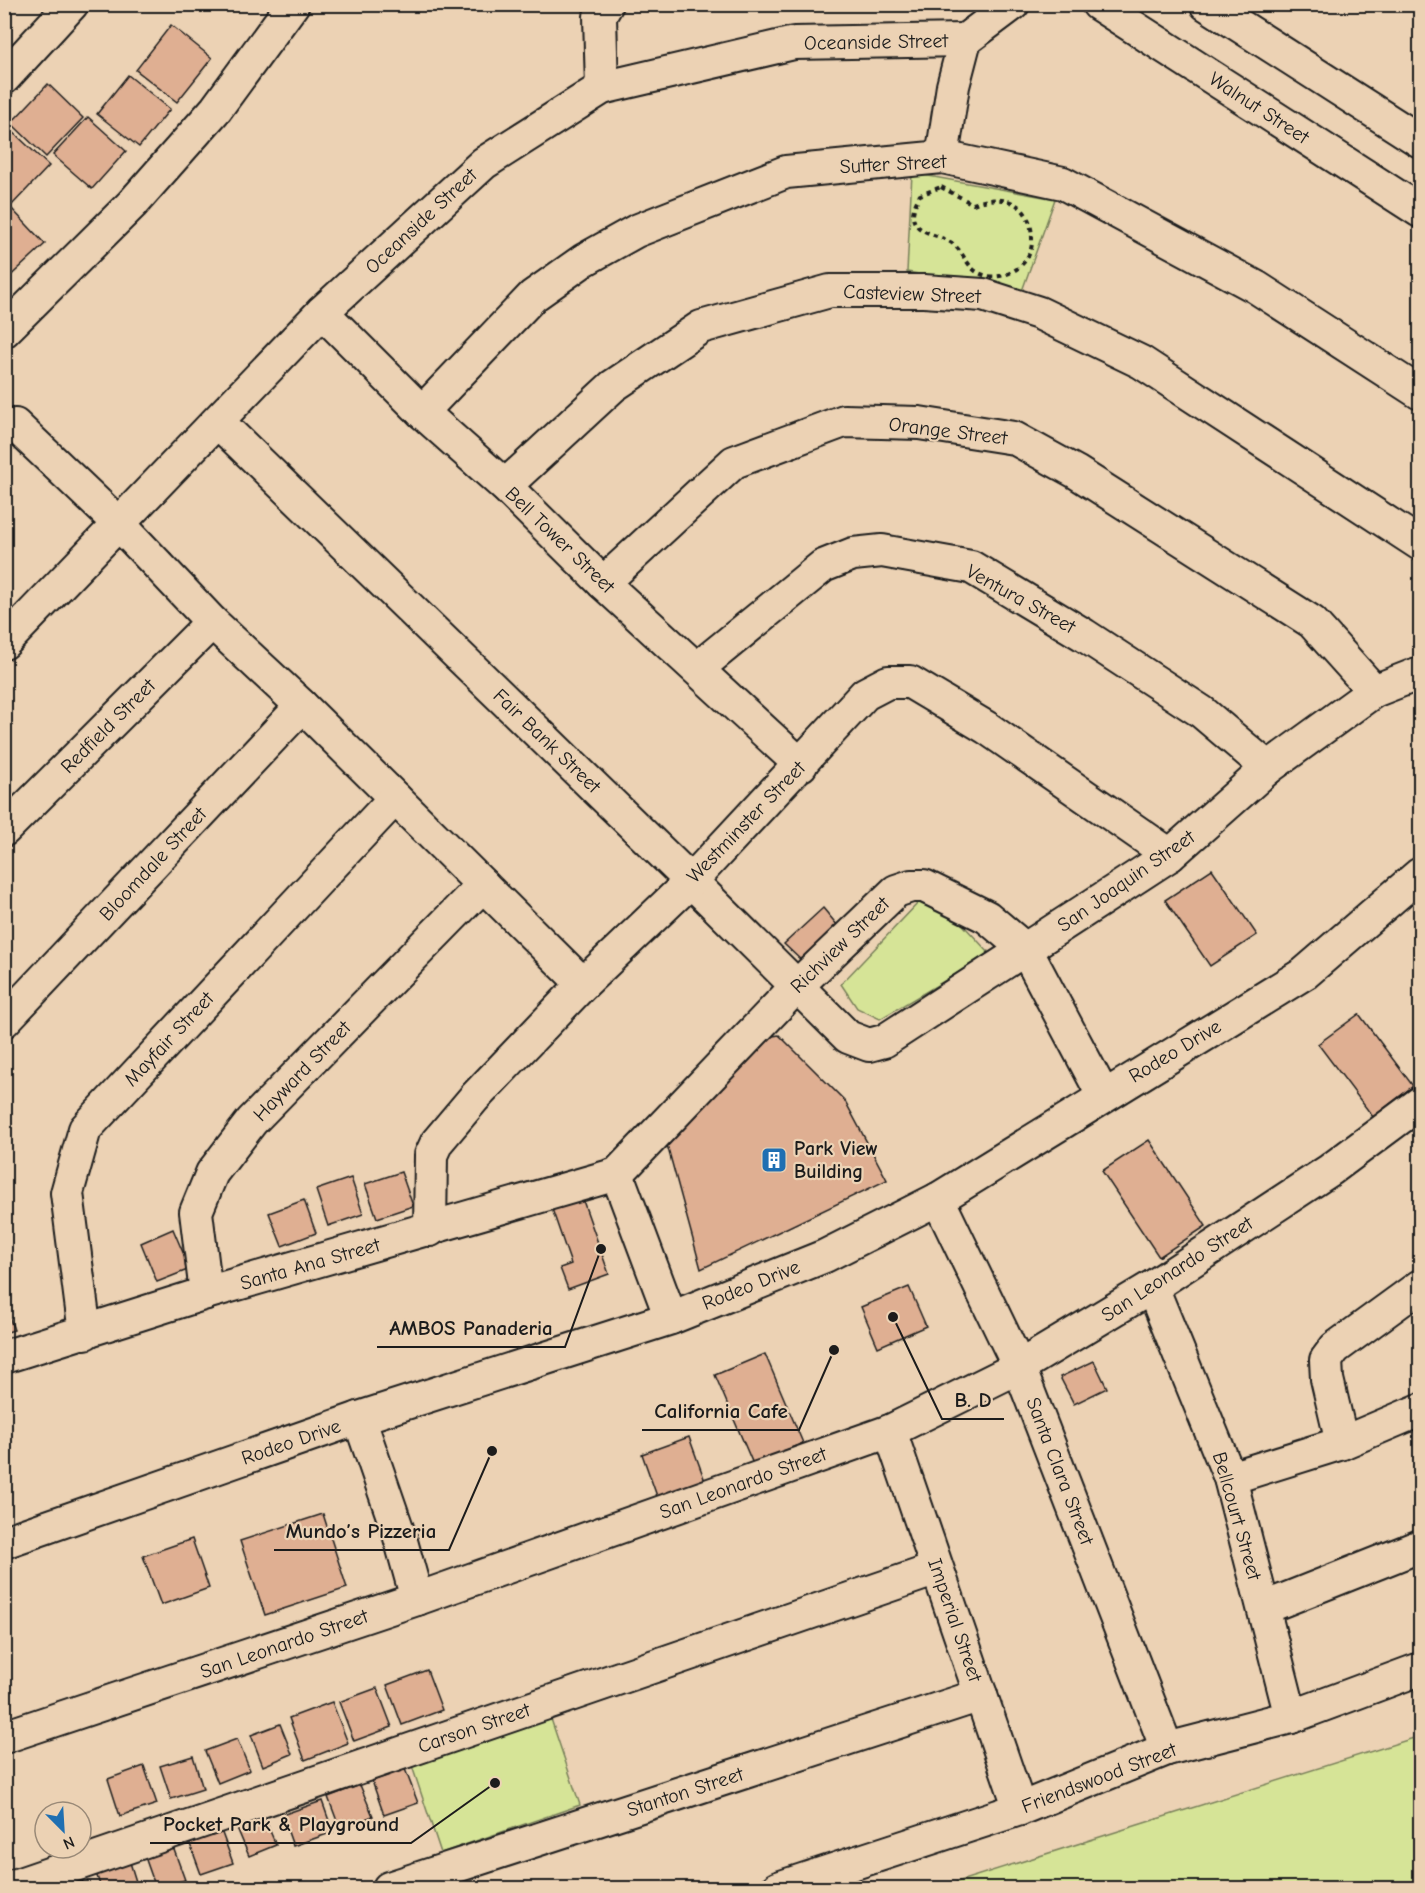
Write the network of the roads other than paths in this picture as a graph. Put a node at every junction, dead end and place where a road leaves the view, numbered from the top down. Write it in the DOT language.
graph roads {
  1 [pos="72,4"];
  2 [pos="293,4"];
  3 [pos="607,4"];
  4 [pos="1013,4"];
  5 [pos="1098,4"];
  6 [pos="1206,4"];
  7 [pos="965,40"];
  8 [pos="4,78"];
  9 [pos="602,88"];
  10 [pos="1420,141"];
  11 [pos="942,157"];
  12 [pos="1420,211"];
  13 [pos="322,312"];
  14 [pos="4,331"];
  15 [pos="1420,393"];
  16 [pos="422,412"];
  17 [pos="218,422"];
  18 [pos="15,425"];
  19 [pos="505,486"];
  20 [pos="120,525"];
  21 [pos="1420,544"];
  22 [pos="603,583"];
  23 [pos="212,622"];
  24 [pos="4,643"];
  25 [pos="698,668"];
  26 [pos="1420,673"];
  27 [pos="1374,691"];
  28 [pos="302,706"];
  29 [pos="801,765"];
  30 [pos="1268,768"];
  31 [pos="395,798"];
  32 [pos="4,831"];
  33 [pos="1170,855"];
  34 [pos="1420,874"];
  35 [pos="691,880"];
  36 [pos="483,885"];
  37 [pos="1026,950"];
  38 [pos="582,984"];
  39 [pos="797,986"];
  40 [pos="4,1022"];
  41 [pos="884,1041"];
  42 [pos="1103,1095"];
  43 [pos="1420,1103"];
  44 [pos="617,1174"];
  45 [pos="938,1199"];
  46 [pos="430,1230"];
  47 [pos="1420,1286"];
  48 [pos="1152,1287"];
  49 [pos="206,1293"];
  50 [pos="671,1318"];
  51 [pos="85,1333"];
  52 [pos="4,1357"];
  53 [pos="1020,1367"];
  54 [pos="1420,1410"];
  55 [pos="360,1418"];
  56 [pos="890,1431"];
  57 [pos="1342,1443"];
  58 [pos="1230,1478"];
  59 [pos="4,1542"];
  60 [pos="1420,1546"];
  61 [pos="938,1569"];
  62 [pos="417,1599"];
  63 [pos="1264,1608"];
  64 [pos="1420,1669"];
  65 [pos="981,1695"];
  66 [pos="1291,1717"];
  67 [pos="4,1737"];
  68 [pos="1167,1749"];
  69 [pos="1020,1809"];
  70 [pos="9,1882"];
  71 [pos="389,1888"];
  72 [pos="778,1888"];
  1 -- 8 [label="street"];
  2 -- 14 [label="street"];
  3 -- 9 [label="street"];
  4 -- 7 [label="street"];
  5 -- 12 [label="street, Walnut Street"];
  6 -- 10 [label="street"];
  7 -- 9 [label="street, Oceanside Street"];
  7 -- 11 [label="street"];
  9 -- 13 [label="street, Oceanside Street"];
  11 -- 15 [label="street, Sutter Street"];
  11 -- 16 [label="street, Sutter Street"];
  13 -- 16 [label="street, Bell Tower Street"];
  13 -- 17 [label="street, Oceanside Street"];
  16 -- 19 [label="street, Bell Tower Street"];
  17 -- 20 [label="street, Oceanside Street"];
  17 -- 35 [label="street, Fair Bank Street"];
  18 -- 20 [label="street"];
  19 -- 21 [label="street, Casteview Street"];
  19 -- 22 [label="street, Bell Tower Street"];
  20 -- 23 [label="street"];
  20 -- 24 [label="street, Oceanside Street"];
  22 -- 25 [label="street, Bell Tower Street"];
  22 -- 27 [label="street, Orange Street"];
  23 -- 28 [label="street"];
  23 -- 32 [label="street, Redfield Street"];
  25 -- 29 [label="street, Bell Tower Street"];
  25 -- 30 [label="street, Ventura Street"];
  26 -- 27 [label="street, San Joaquin Street"];
  27 -- 30 [label="street, San Joaquin Street"];
  28 -- 31 [label="street"];
  28 -- 40 [label="street, Bloomdale Street"];
  29 -- 33 [label="street, Westminster Street"];
  29 -- 35 [label="street, Westminster Street"];
  30 -- 33 [label="street, San Joaquin Street"];
  31 -- 36 [label="street"];
  31 -- 51 [label="street, Mayfair Street"];
  33 -- 37 [label="street, San Joaquin Street"];
  34 -- 42 [label="street, Rodeo Drive"];
  35 -- 38 [label="street, Westminster Street"];
  35 -- 39 [label="street, Fair Bank Street"];
  36 -- 38 [label="street"];
  36 -- 49 [label="street, Hayward Street"];
  37 -- 39 [label="street, Richview Street"];
  37 -- 41 [label="street, San Joaquin Street"];
  37 -- 42 [label="street, Richview Street"];
  38 -- 46 [label="street, Westminster Street"];
  39 -- 41 [label="street, Fair Bank Street"];
  39 -- 44 [label="street, Richview Street"];
  42 -- 45 [label="street, Rodeo Drive"];
  43 -- 48 [label="street, San Leonardo Street"];
  44 -- 46 [label="street, Santa Ana Street"];
  44 -- 50 [label="street"];
  45 -- 50 [label="street, Rodeo Drive"];
  45 -- 53 [label="street, Santa Clara Street"];
  46 -- 49 [label="street, Santa Ana Street"];
  47 -- 57 [label="street"];
  48 -- 53 [label="street, San Leonardo Street"];
  48 -- 58 [label="street, Bellcourt Street"];
  49 -- 51 [label="street, Santa Ana Street"];
  50 -- 55 [label="street, Rodeo Drive"];
  51 -- 52 [label="street, Santa Ana Street"];
  53 -- 56 [label="street, San Leonardo Street"];
  53 -- 68 [label="street, Santa Clara Street"];
  54 -- 57 [label="street"];
  55 -- 59 [label="street, Rodeo Drive"];
  55 -- 62 [label="street"];
  56 -- 61 [label="street, Imperial Street"];
  56 -- 62 [label="street, San Leonardo Street"];
  57 -- 58 [label="street"];
  58 -- 63 [label="street, Bellcourt Street"];
  60 -- 63 [label="street"];
  61 -- 65 [label="street, Imperial Street"];
  61 -- 70 [label="street, Carson Street"];
  62 -- 67 [label="street, San Leonardo Street"];
  63 -- 66 [label="street, Bellcourt Street"];
  64 -- 66 [label="street, Friendswood Street"];
  65 -- 69 [label="street, Imperial Street"];
  65 -- 71 [label="street, Stanton Street"];
  66 -- 68 [label="street, Friendswood Street"];
  68 -- 69 [label="street, Friendswood Street"];
  69 -- 72 [label="street, Friendswood Street"];
}
